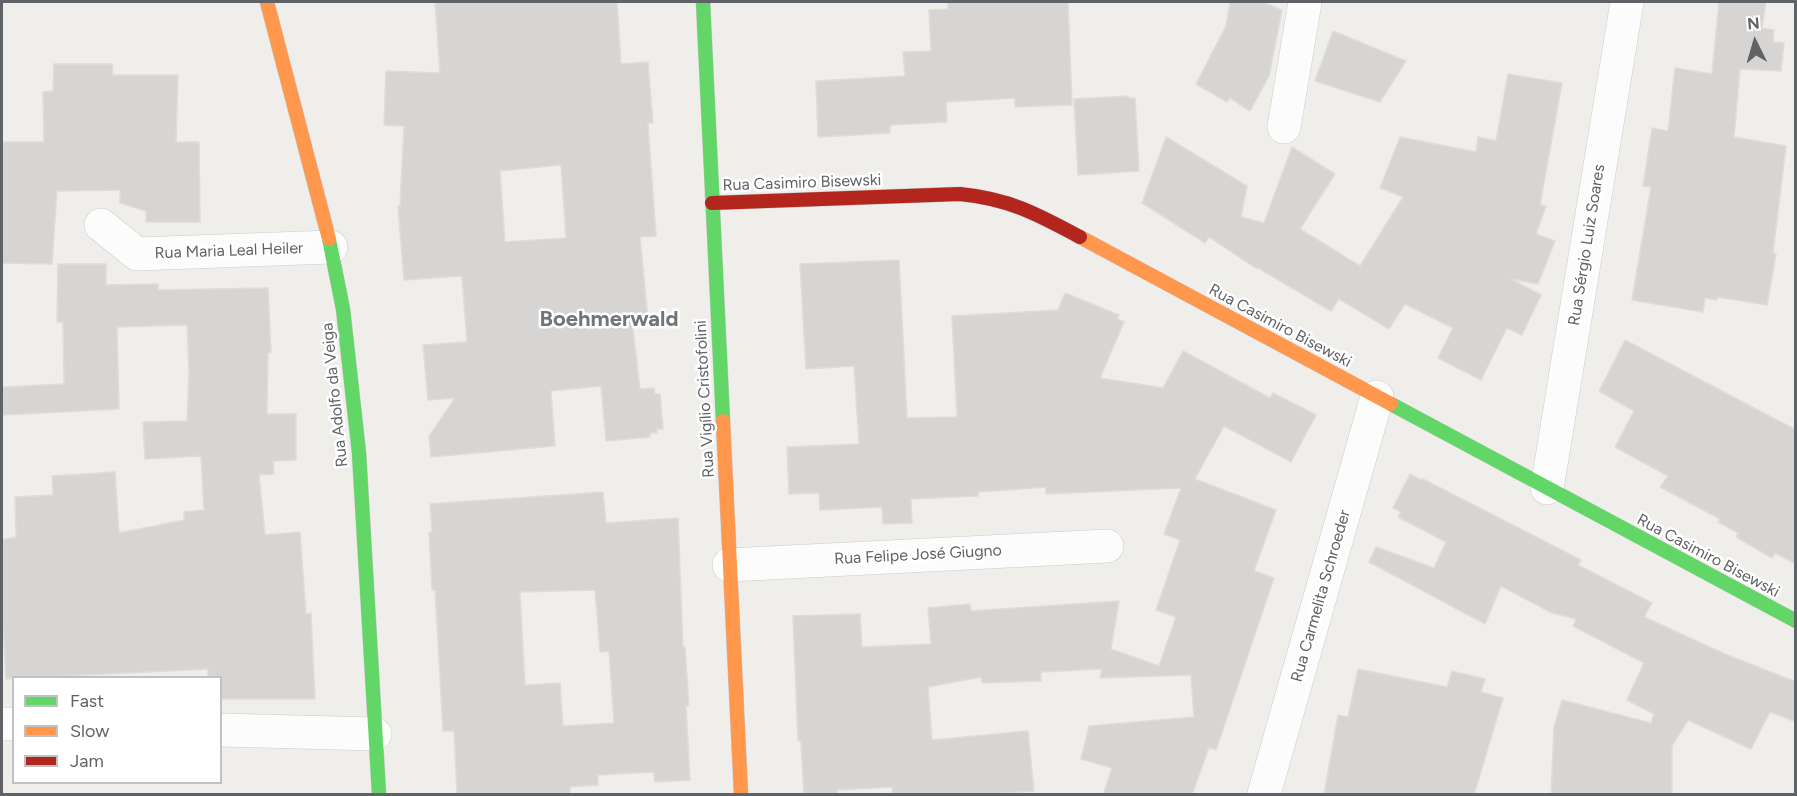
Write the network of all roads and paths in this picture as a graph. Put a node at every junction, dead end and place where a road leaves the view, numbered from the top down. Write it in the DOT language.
graph roads {
  1 [pos="267,2"];
  2 [pos="703,2"];
  3 [pos="1305,2"];
  4 [pos="1628,2"];
  5 [pos="1284,127"];
  6 [pos="712,203"];
  7 [pos="101,225"];
  8 [pos="331,247"];
  9 [pos="1377,397"];
  10 [pos="1547,488"];
  11 [pos="1107,546"];
  12 [pos="729,565"];
  13 [pos="1796,621"];
  14 [pos="222,730"];
  15 [pos="375,734"];
  16 [pos="379,795"];
  17 [pos="741,795"];
  18 [pos="1264,795"];
  1 -- 8 [label="street, Rua Adolfo da Veiga"];
  2 -- 6 [label="street, Rua Vigílio Cristofolini"];
  3 -- 5 [label="street"];
  4 -- 10 [label="street, Rua Sérgio Luiz Soares"];
  6 -- 9 [label="street, Rua Casimiro Bisewski"];
  6 -- 12 [label="street, Rua Vigílio Cristofolini"];
  7 -- 8 [label="street, Rua Maria Leal Heiler"];
  8 -- 15 [label="street, Rua Adolfo da Veiga"];
  9 -- 10 [label="street, Rua Casimiro Bisewski"];
  9 -- 18 [label="street, Rua Carmelita Schroeder"];
  10 -- 13 [label="street, Rua Casimiro Bisewski"];
  11 -- 12 [label="street, Rua Felipe José Giugno"];
  12 -- 17 [label="street, Rua Vigílio Cristofolini"];
  14 -- 15 [label="street"];
  15 -- 16 [label="street, Rua Adolfo da Veiga"];
}
